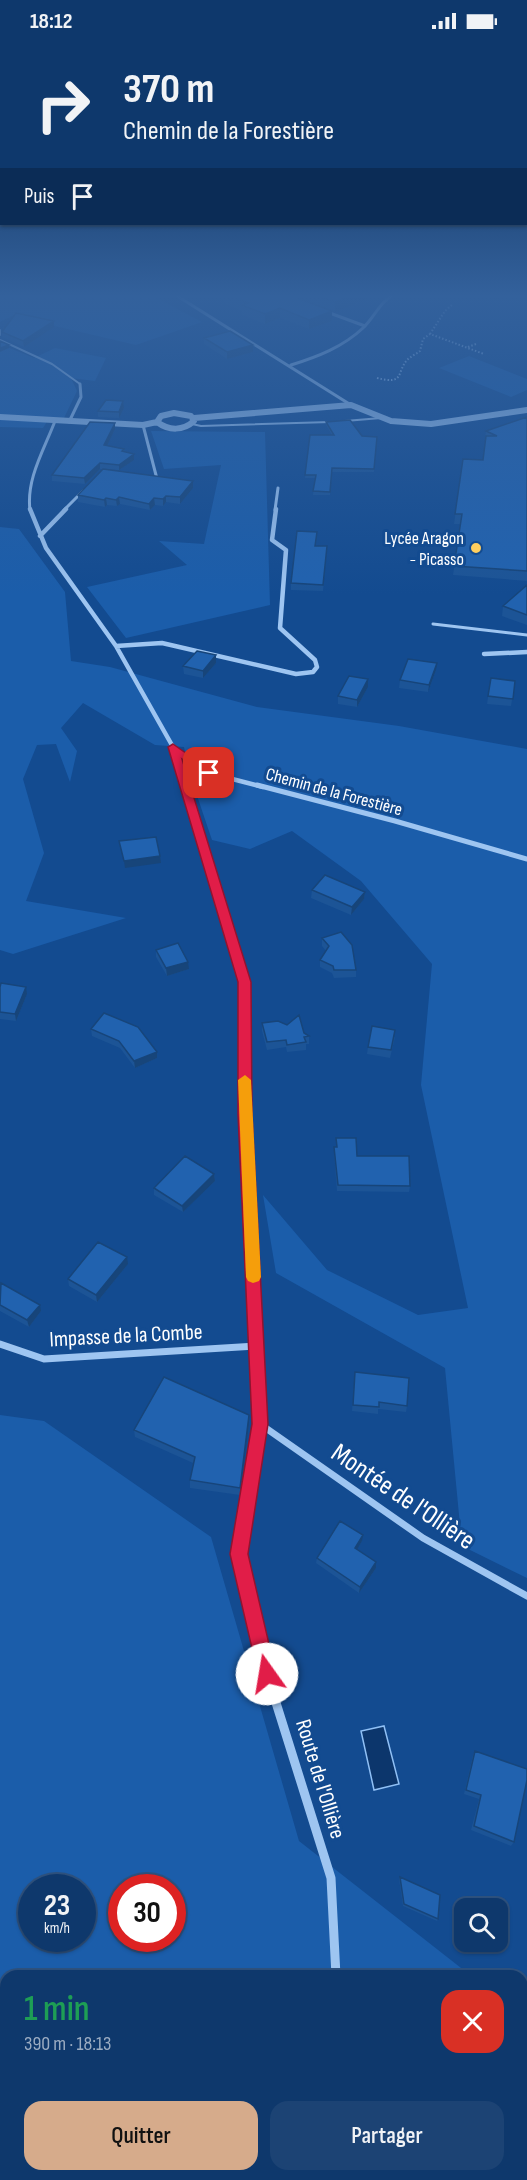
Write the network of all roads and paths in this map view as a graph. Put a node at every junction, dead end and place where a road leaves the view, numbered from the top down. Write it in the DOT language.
graph roads {
  1 [pos="81,394"];
  2 [pos="334,394"];
  3 [pos="351,405"];
  4 [pos="527,410"];
  5 [pos="0,417"];
  6 [pos="381,418"];
  7 [pos="55,421"];
  8 [pos="193,421"];
  9 [pos="69,422"];
  10 [pos="158,422"];
  11 [pos="143,425"];
  12 [pos="146,477"];
  13 [pos="86,488"];
  14 [pos="278,488"];
  15 [pos="40,536"];
  16 [pos="433,624"];
  17 [pos="527,635"];
  18 [pos="116,646"];
  19 [pos="527,652"];
  20 [pos="484,654"];
  21 [pos="173,747"];
  22 [pos="527,859"];
  23 [pos="0,1344"];
  24 [pos="257,1346"];
  25 [pos="260,1424"];
  26 [pos="527,1596"];
  27 [pos="336,1970"];
  1 -- 9 [label="street"];
  2 -- 3 [label="street"];
  3 -- 6 [label="street"];
  3 -- 8 [label="street"];
  4 -- 6 [label="street"];
  5 -- 7 [label="street"];
  6 -- 8 [label="lane"];
  7 -- 9 [label="street"];
  7 -- 15 [label="street, Chemin de la Forestière"];
  8 -- 10 [label="street"];
  8 -- 10 [label="street"];
  9 -- 11 [label="street"];
  10 -- 11 [label="street"];
  11 -- 12 [label="street"];
  13 -- 15 [label="street"];
  14 -- 18 [label="street"];
  15 -- 18 [label="street, Chemin de la Forestière"];
  16 -- 17 [label="lane"];
  18 -- 21 [label="street, Chemin de la Forestière"];
  19 -- 20 [label="street"];
  21 -- 22 [label="street, Chemin de la Forestière"];
  21 -- 24 [label="street, Route de l'Ollière"];
  23 -- 24 [label="street, Impasse de la Combe"];
  24 -- 25 [label="street, Route de l'Ollière"];
  25 -- 26 [label="street, Montée de l'Ollière"];
  25 -- 27 [label="street, Route de l'Ollière"];
}
